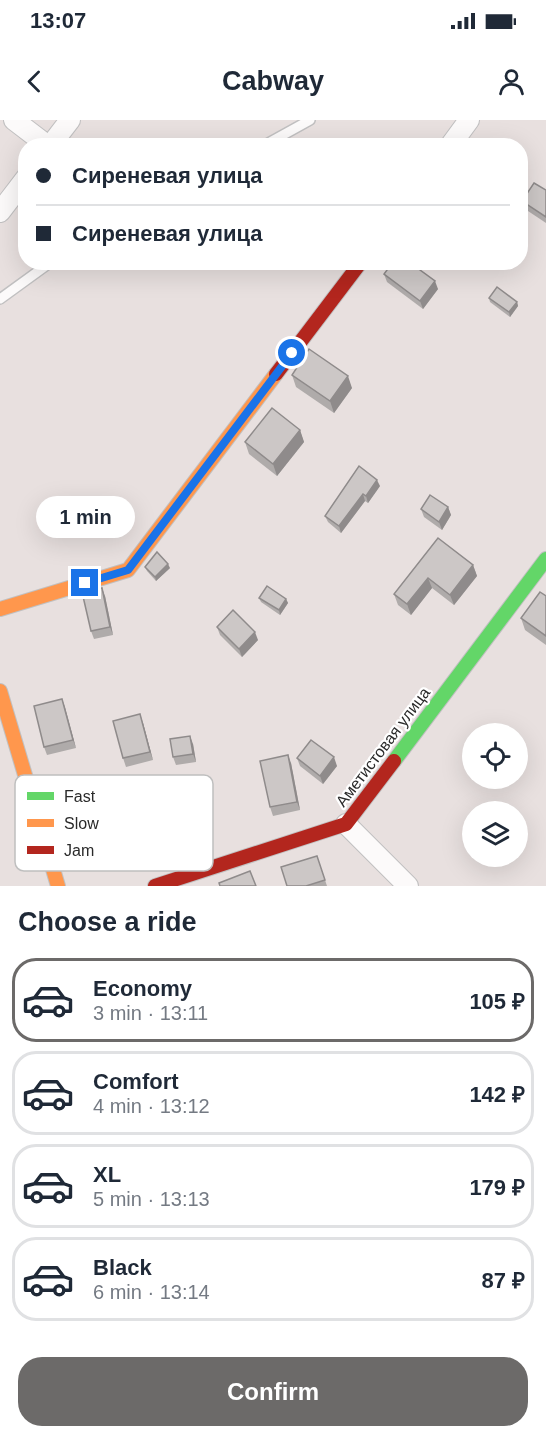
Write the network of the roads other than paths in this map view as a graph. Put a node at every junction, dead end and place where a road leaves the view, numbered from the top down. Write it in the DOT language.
graph roads {
  1 [pos="14,120"];
  2 [pos="70,120"];
  3 [pos="310,120"];
  4 [pos="469,120"];
  5 [pos="38,138"];
  6 [pos="55,138"];
  7 [pos="277,138"];
  8 [pos="456,138"];
  9 [pos="18,188"];
  10 [pos="0,212"];
  11 [pos="40,270"];
  12 [pos="355,270"];
  13 [pos="0,299"];
  14 [pos="546,560"];
  15 [pos="0,609"];
  16 [pos="0,691"];
  17 [pos="25,775"];
  18 [pos="346,824"];
  19 [pos="213,867"];
  20 [pos="54,871"];
  21 [pos="201,871"];
  22 [pos="58,886"];
  23 [pos="155,886"];
  24 [pos="408,886"];
  1 -- 5 [label="street"];
  2 -- 6 [label="street"];
  3 -- 7 [label="lane"];
  4 -- 8 [label="street"];
  9 -- 10 [label="street"];
  11 -- 13 [label="lane"];
  12 -- 15 [label="street"];
  14 -- 18 [label="street, Аметистовая улица"];
  16 -- 17 [label="street"];
  18 -- 19 [label="street, Аметистовая улица"];
  18 -- 24 [label="street"];
  20 -- 22 [label="street"];
  21 -- 23 [label="street, Аметистовая улица"];
}
